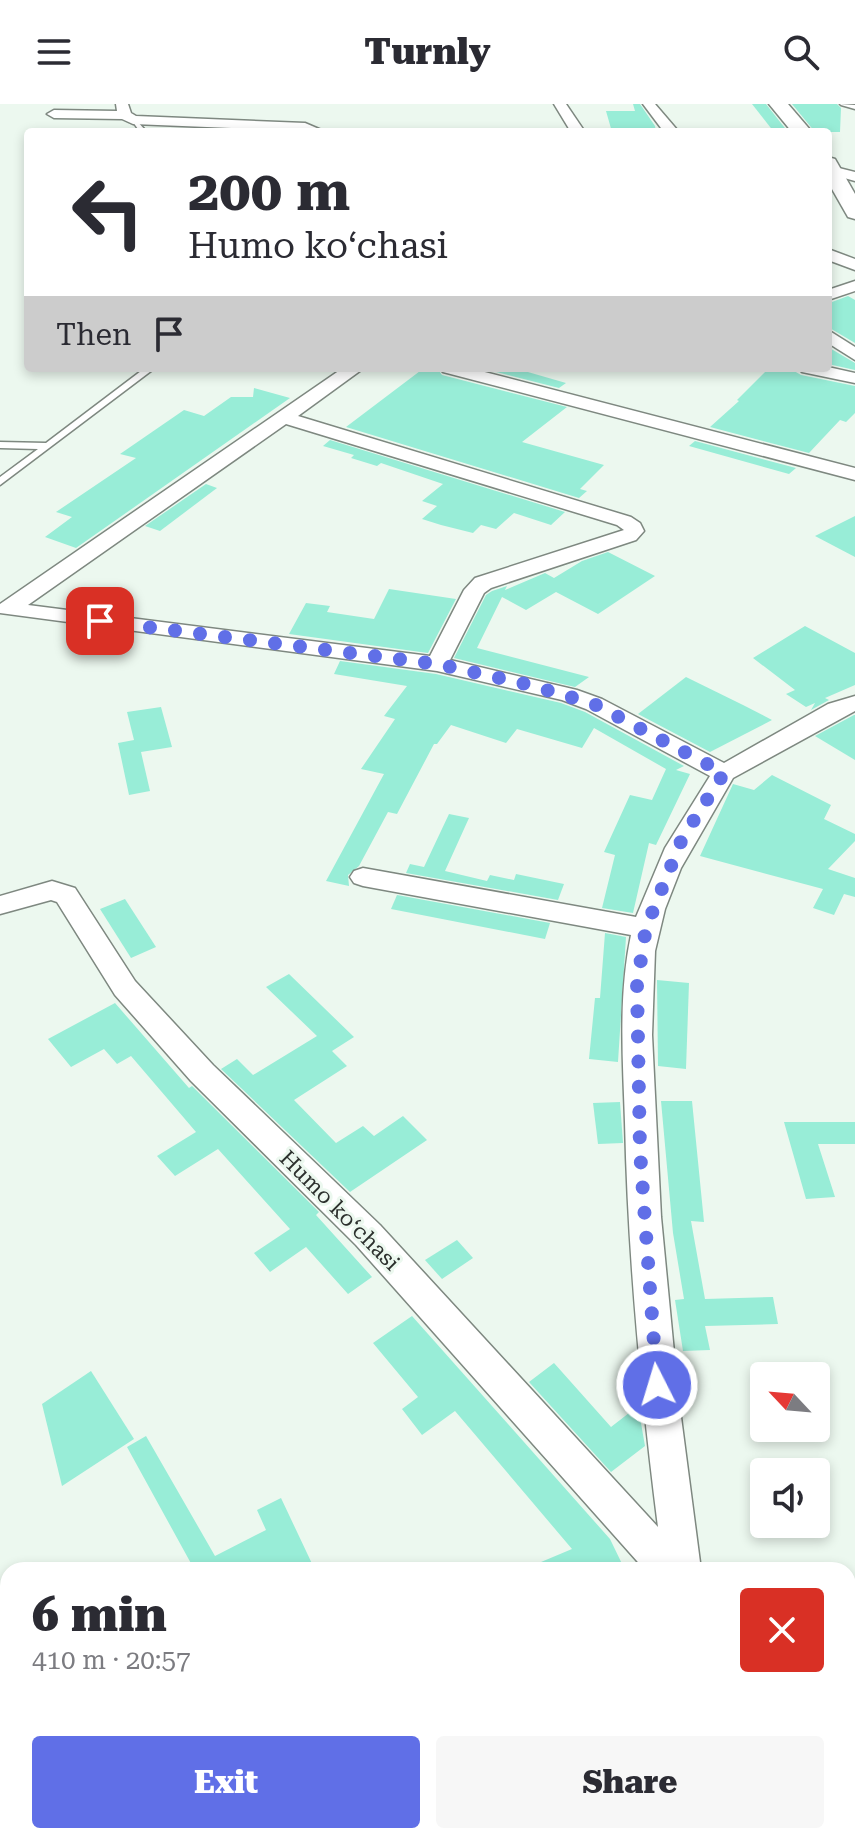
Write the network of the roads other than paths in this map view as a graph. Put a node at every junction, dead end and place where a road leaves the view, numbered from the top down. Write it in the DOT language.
graph roads {
  1 [pos="560,104"];
  2 [pos="649,104"];
  3 [pos="778,104"];
  4 [pos="843,104"];
  5 [pos="855,107"];
  6 [pos="127,113"];
  7 [pos="54,114"];
  8 [pos="140,128"];
  9 [pos="308,128"];
  10 [pos="575,128"];
  11 [pos="668,128"];
  12 [pos="799,128"];
  13 [pos="832,167"];
  14 [pos="832,169"];
  15 [pos="855,177"];
  16 [pos="855,213"];
  17 [pos="832,256"];
  18 [pos="855,265"];
  19 [pos="855,286"];
  20 [pos="832,292"];
  21 [pos="832,338"];
  22 [pos="855,355"];
  23 [pos="146,372"];
  24 [pos="349,372"];
  25 [pos="464,372"];
  26 [pos="827,372"];
  27 [pos="855,378"];
  28 [pos="285,418"];
  29 [pos="0,445"];
  30 [pos="48,446"];
  31 [pos="855,474"];
  32 [pos="0,482"];
  33 [pos="3,611"];
  34 [pos="437,664"];
  35 [pos="855,703"];
  36 [pos="724,773"];
  37 [pos="363,877"];
  38 [pos="0,905"];
  39 [pos="646,928"];
  40 [pos="664,1562"];
  41 [pos="681,1562"];
  1 -- 10 [label="street"];
  2 -- 11 [label="street"];
  3 -- 12 [label="street"];
  4 -- 5 [label="lane"];
  6 -- 7 [label="street"];
  6 -- 8 [label="lane"];
  6 -- 9 [label="street"];
  13 -- 15 [label="street"];
  14 -- 16 [label="street"];
  17 -- 18 [label="street"];
  19 -- 20 [label="street"];
  21 -- 22 [label="street"];
  23 -- 30 [label="lane"];
  24 -- 28 [label="street"];
  25 -- 31 [label="street"];
  26 -- 27 [label="street"];
  28 -- 33 [label="street"];
  28 -- 34 [label="street"];
  29 -- 30 [label="lane"];
  30 -- 32 [label="lane"];
  33 -- 34 [label="street"];
  34 -- 36 [label="street"];
  35 -- 36 [label="street"];
  36 -- 39 [label="street"];
  37 -- 39 [label="street"];
  38 -- 40 [label="street, Humo koʻchasi"];
  39 -- 41 [label="street"];
}
